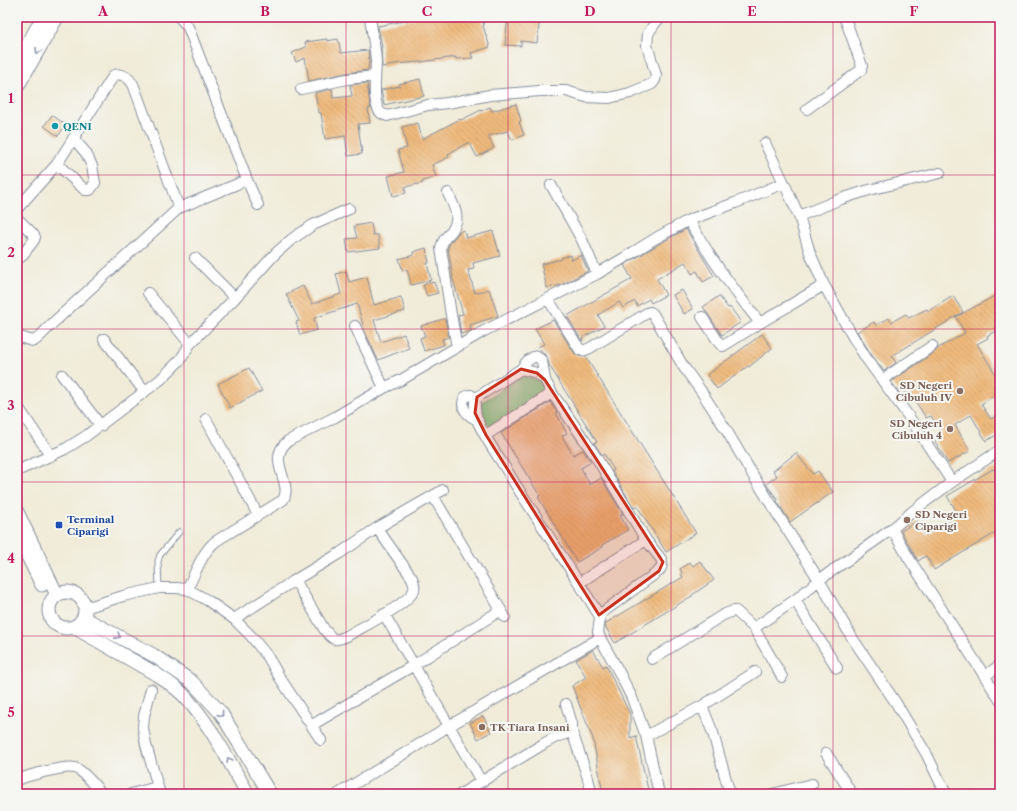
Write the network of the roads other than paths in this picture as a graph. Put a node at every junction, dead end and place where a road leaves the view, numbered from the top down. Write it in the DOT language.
graph roads {
  1 [pos="43,17"];
  2 [pos="57,17"];
  3 [pos="179,17"];
  4 [pos="370,17"];
  5 [pos="661,17"];
  6 [pos="843,17"];
  7 [pos="17,62"];
  8 [pos="375,76"];
  9 [pos="17,87"];
  10 [pos="300,89"];
  11 [pos="807,109"];
  12 [pos="74,138"];
  13 [pos="765,143"];
  14 [pos="57,164"];
  15 [pos="940,173"];
  16 [pos="247,180"];
  17 [pos="784,183"];
  18 [pos="551,185"];
  19 [pos="448,193"];
  20 [pos="258,205"];
  21 [pos="179,208"];
  22 [pos="17,209"];
  23 [pos="349,209"];
  24 [pos="799,216"];
  25 [pos="17,218"];
  26 [pos="689,220"];
  27 [pos="195,258"];
  28 [pos="17,259"];
  29 [pos="598,274"];
  30 [pos="824,285"];
  31 [pos="148,293"];
  32 [pos="235,298"];
  33 [pos="548,299"];
  34 [pos="702,317"];
  35 [pos="760,322"];
  36 [pos="356,326"];
  37 [pos="17,336"];
  38 [pos="104,339"];
  39 [pos="190,344"];
  40 [pos="932,346"];
  41 [pos="457,347"];
  42 [pos="521,369"];
  43 [pos="62,375"];
  44 [pos="545,380"];
  45 [pos="882,380"];
  46 [pos="384,388"];
  47 [pos="144,391"];
  48 [pos="552,393"];
  49 [pos="18,407"];
  50 [pos="206,419"];
  51 [pos="101,426"];
  52 [pos="486,436"];
  53 [pos="1000,450"];
  54 [pos="51,456"];
  55 [pos="17,471"];
  56 [pos="952,482"];
  57 [pos="444,490"];
  58 [pos="433,496"];
  59 [pos="17,512"];
  60 [pos="258,515"];
  61 [pos="377,528"];
  62 [pos="892,529"];
  63 [pos="179,532"];
  64 [pos="20,535"];
  65 [pos="646,540"];
  66 [pos="295,580"];
  67 [pos="819,580"];
  68 [pos="579,583"];
  69 [pos="160,588"];
  70 [pos="187,589"];
  71 [pos="54,599"];
  72 [pos="795,600"];
  73 [pos="84,613"];
  74 [pos="384,614"];
  75 [pos="599,615"];
  76 [pos="234,619"];
  77 [pos="74,627"];
  78 [pos="754,628"];
  79 [pos="600,638"];
  80 [pos="652,659"];
  81 [pos="414,665"];
  82 [pos="1000,665"];
  83 [pos="837,668"];
  84 [pos="755,672"];
  85 [pos="985,676"];
  86 [pos="782,677"];
  87 [pos="151,689"];
  88 [pos="1000,700"];
  89 [pos="566,704"];
  90 [pos="702,706"];
  91 [pos="312,725"];
  92 [pos="449,726"];
  93 [pos="572,732"];
  94 [pos="646,736"];
  95 [pos="321,740"];
  96 [pos="826,753"];
  97 [pos="17,780"];
  98 [pos="481,781"];
  99 [pos="812,784"];
  100 [pos="158,791"];
  101 [pos="102,794"];
  102 [pos="131,794"];
  103 [pos="248,794"];
  104 [pos="270,794"];
  105 [pos="338,794"];
  106 [pos="461,794"];
  107 [pos="592,794"];
  108 [pos="659,794"];
  109 [pos="730,794"];
  110 [pos="772,794"];
  111 [pos="852,794"];
  112 [pos="946,794"];
  1 -- 7 [label="street"];
  2 -- 9 [label="street, one-way"];
  3 -- 16 [label="street"];
  4 -- 8 [label="street"];
  5 -- 8 [label="street"];
  6 -- 11 [label="street"];
  8 -- 10 [label="street"];
  12 -- 14 [label="street"];
  12 -- 14 [label="street"];
  12 -- 21 [label="street"];
  13 -- 17 [label="street"];
  14 -- 22 [label="street"];
  15 -- 24 [label="street"];
  16 -- 20 [label="street"];
  16 -- 21 [label="street"];
  17 -- 24 [label="street"];
  17 -- 26 [label="street"];
  18 -- 29 [label="street"];
  19 -- 41 [label="street"];
  21 -- 37 [label="street"];
  23 -- 32 [label="street"];
  24 -- 30 [label="street"];
  25 -- 28 [label="street"];
  26 -- 29 [label="street"];
  26 -- 35 [label="street"];
  27 -- 32 [label="street"];
  29 -- 33 [label="street"];
  30 -- 35 [label="street"];
  30 -- 45 [label="street"];
  31 -- 39 [label="street"];
  32 -- 39 [label="street"];
  33 -- 41 [label="street"];
  33 -- 67 [label="street"];
  34 -- 35 [label="street"];
  36 -- 46 [label="street"];
  38 -- 47 [label="street"];
  39 -- 47 [label="street"];
  40 -- 45 [label="street"];
  41 -- 46 [label="street"];
  42 -- 44 [label="street"];
  42 -- 44 [label="street"];
  42 -- 52 [label="street"];
  43 -- 51 [label="street"];
  44 -- 48 [label="street"];
  45 -- 56 [label="street"];
  46 -- 60 [label="street"];
  47 -- 51 [label="street"];
  48 -- 52 [label="street"];
  48 -- 65 [label="street"];
  49 -- 54 [label="street"];
  50 -- 60 [label="street"];
  51 -- 54 [label="street"];
  52 -- 68 [label="street"];
  53 -- 56 [label="street"];
  54 -- 55 [label="street"];
  56 -- 62 [label="street"];
  57 -- 58 [label="street"];
  58 -- 61 [label="street"];
  58 -- 81 [label="street"];
  59 -- 64 [label="street"];
  60 -- 70 [label="street"];
  61 -- 66 [label="street"];
  61 -- 74 [label="street"];
  62 -- 67 [label="street"];
  62 -- 85 [label="street"];
  63 -- 69 [label="lane"];
  64 -- 71 [label="street"];
  65 -- 68 [label="street"];
  65 -- 75 [label="street"];
  66 -- 74 [label="street"];
  66 -- 76 [label="street"];
  67 -- 72 [label="street"];
  67 -- 112 [label="street"];
  68 -- 75 [label="street"];
  69 -- 70 [label="street"];
  69 -- 73 [label="street"];
  70 -- 76 [label="street"];
  71 -- 73 [label="street"];
  71 -- 77 [label="street"];
  72 -- 78 [label="street"];
  72 -- 83 [label="street"];
  73 -- 77 [label="street"];
  73 -- 104 [label="street, one-way"];
  74 -- 81 [label="street"];
  75 -- 79 [label="street"];
  76 -- 91 [label="street"];
  103 -- 77 [label="street, one-way"];
  78 -- 80 [label="street"];
  78 -- 86 [label="street"];
  79 -- 92 [label="street"];
  79 -- 94 [label="street"];
  81 -- 91 [label="street"];
  81 -- 92 [label="street"];
  82 -- 85 [label="street"];
  84 -- 90 [label="street"];
  85 -- 88 [label="street"];
  87 -- 100 [label="street"];
  89 -- 93 [label="street"];
  90 -- 94 [label="street"];
  90 -- 109 [label="street"];
  91 -- 95 [label="street"];
  92 -- 98 [label="street"];
  92 -- 105 [label="street"];
  93 -- 98 [label="street"];
  93 -- 107 [label="street"];
  94 -- 108 [label="street"];
  96 -- 111 [label="street"];
  97 -- 101 [label="street"];
  98 -- 106 [label="street"];
  99 -- 110 [label="street"];
  100 -- 102 [label="street"];
}
